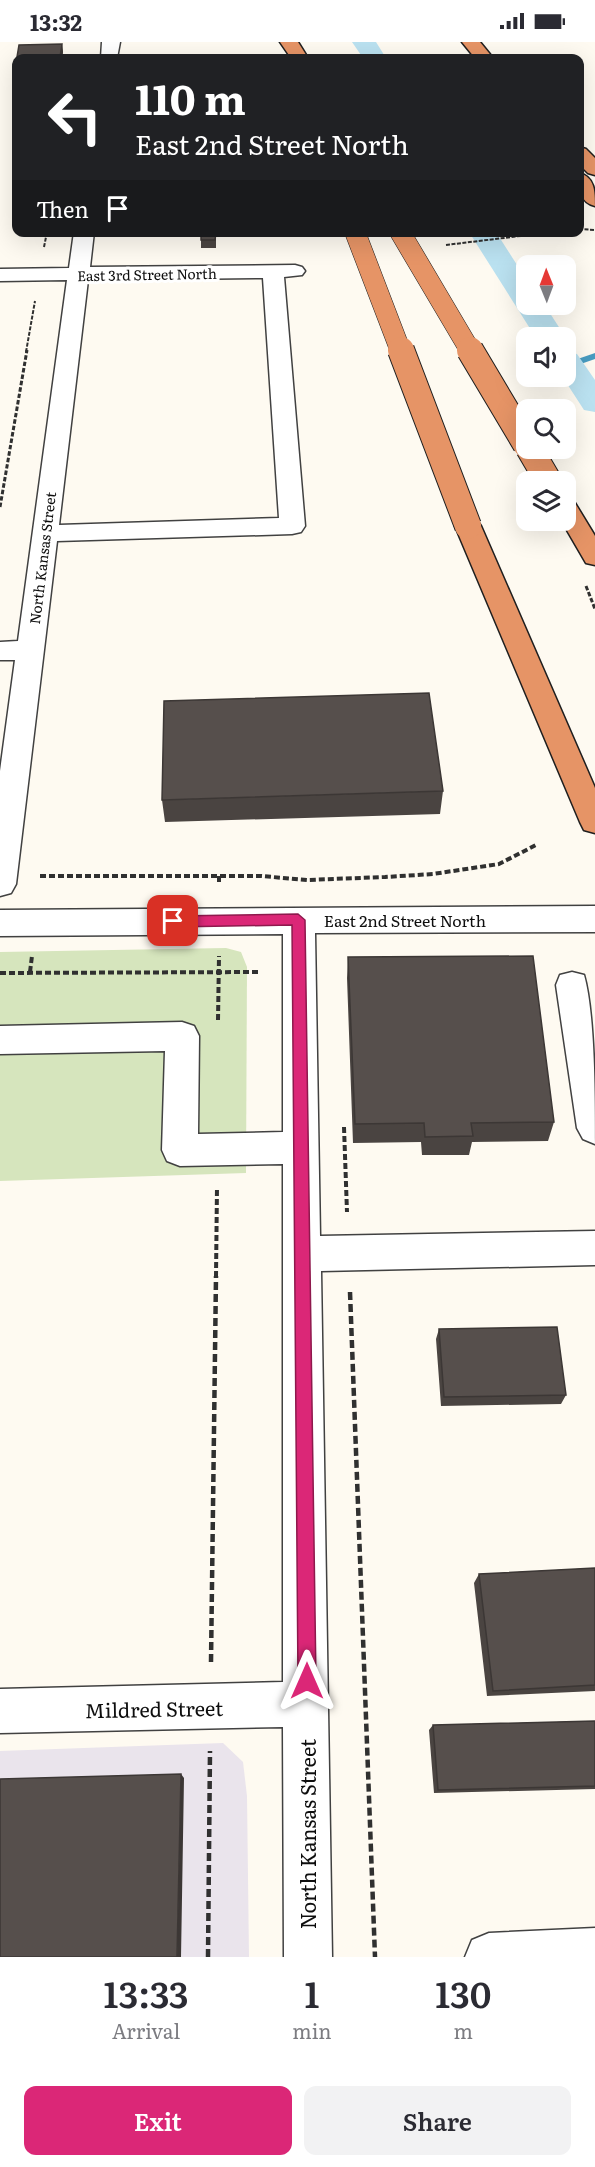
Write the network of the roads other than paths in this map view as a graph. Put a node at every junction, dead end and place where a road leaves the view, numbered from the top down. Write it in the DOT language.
graph roads {
  1 [pos="471,42"];
  2 [pos="481,54"];
  3 [pos="584,158"];
  4 [pos="595,169"];
  5 [pos="584,186"];
  6 [pos="595,200"];
  7 [pos="83,237"];
  8 [pos="357,237"];
  9 [pos="403,237"];
  10 [pos="0,275"];
  11 [pos="78,275"];
  12 [pos="516,427"];
  13 [pos="576,525"];
  14 [pos="45,534"];
  15 [pos="595,557"];
  16 [pos="30,650"];
  17 [pos="0,651"];
  18 [pos="9,738"];
  19 [pos="595,822"];
  20 [pos="1,880"];
  21 [pos="595,919"];
  22 [pos="298,920"];
  23 [pos="0,923"];
  24 [pos="572,985"];
  25 [pos="0,1040"];
  26 [pos="595,1128"];
  27 [pos="301,1148"];
  28 [pos="595,1248"];
  29 [pos="302,1254"];
  30 [pos="307,1704"];
  31 [pos="0,1711"];
  32 [pos="595,1952"];
  33 [pos="308,1957"];
  34 [pos="489,1957"];
  1 -- 2 [label="highway"];
  3 -- 4 [label="highway"];
  5 -- 6 [label="highway"];
  7 -- 11 [label="street, North Kansas Street"];
  8 -- 19 [label="highway, bridge"];
  9 -- 12 [label="highway, bridge"];
  10 -- 11 [label="street, East 3rd Street North"];
  11 -- 14 [label="street, North Kansas Street"];
  11 -- 14 [label="street, East 3rd Street North"];
  13 -- 15 [label="highway"];
  14 -- 16 [label="street, North Kansas Street"];
  16 -- 17 [label="street"];
  16 -- 18 [label="street, North Kansas Street"];
  18 -- 20 [label="street, North Kansas Street"];
  21 -- 22 [label="street, East 2nd Street North"];
  22 -- 23 [label="street, East 2nd Street North"];
  22 -- 27 [label="street, North Kansas Street"];
  24 -- 26 [label="street"];
  25 -- 27 [label="street"];
  27 -- 29 [label="street, North Kansas Street"];
  28 -- 29 [label="street"];
  29 -- 30 [label="street, North Kansas Street"];
  30 -- 31 [label="street, Mildred Street"];
  30 -- 33 [label="street, North Kansas Street"];
  32 -- 34 [label="street"];
}
